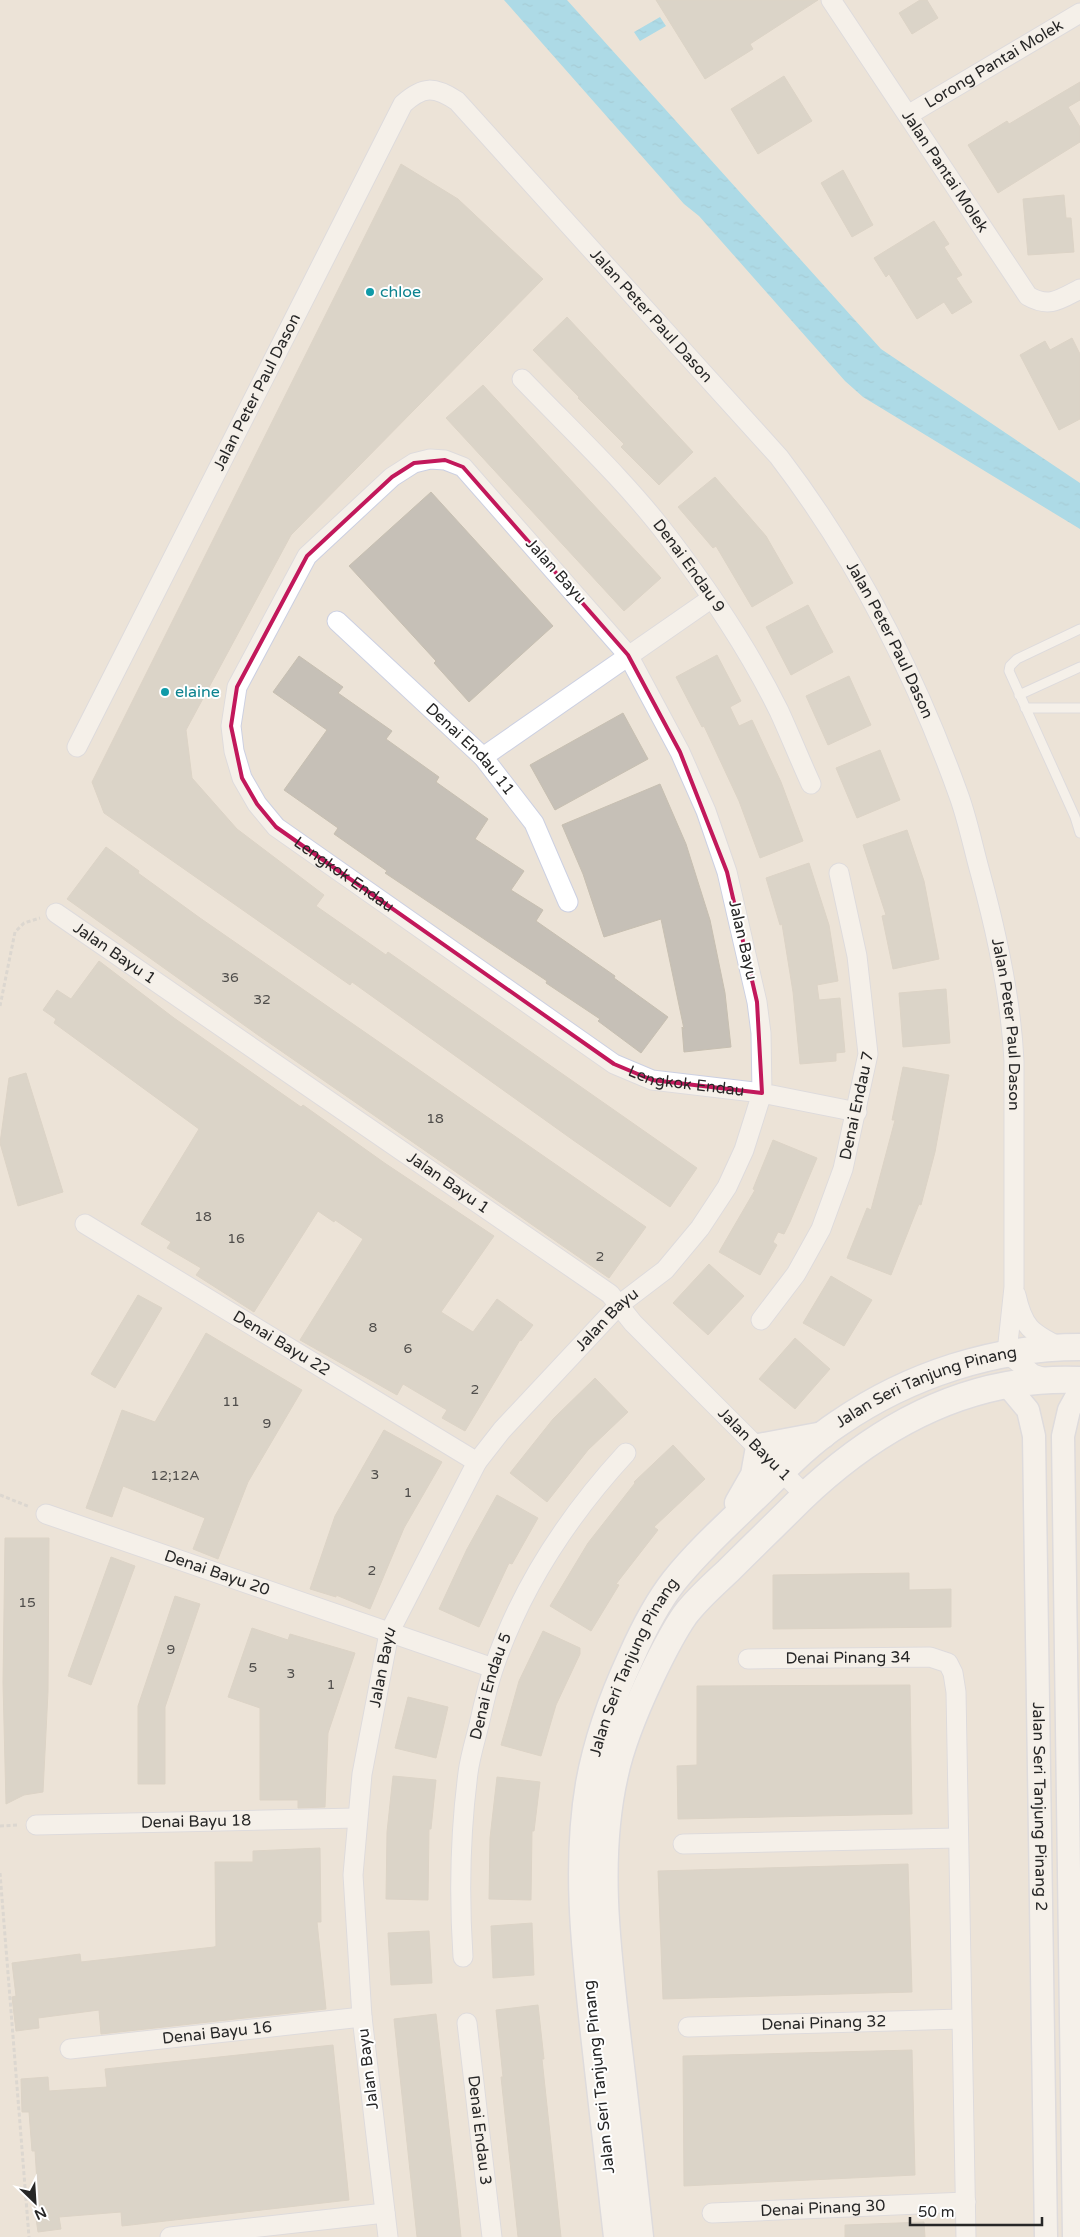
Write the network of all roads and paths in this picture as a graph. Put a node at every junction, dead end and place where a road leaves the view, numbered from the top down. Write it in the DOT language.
graph roads {
  1 [pos="832,0"];
  2 [pos="1080,13"];
  3 [pos="908,115"];
  4 [pos="1080,290"];
  5 [pos="522,379"];
  6 [pos="463,467"];
  7 [pos="712,598"];
  8 [pos="337,621"];
  9 [pos="1080,629"];
  10 [pos="628,655"];
  11 [pos="1080,668"];
  12 [pos="1019,695"];
  13 [pos="1025,708"];
  14 [pos="1080,708"];
  15 [pos="77,747"];
  16 [pos="483,757"];
  17 [pos="811,784"];
  18 [pos="1078,817"];
  19 [pos="1080,833"];
  20 [pos="839,873"];
  21 [pos="568,902"];
  22 [pos="56,913"];
  23 [pos="0,1006"];
  24 [pos="762,1092"];
  25 [pos="857,1112"];
  26 [pos="85,1224"];
  27 [pos="1014,1287"];
  28 [pos="619,1306"];
  29 [pos="761,1320"];
  30 [pos="1070,1347"];
  31 [pos="1010,1352"];
  32 [pos="1045,1378"];
  33 [pos="1080,1380"];
  34 [pos="1007,1385"];
  35 [pos="1080,1390"];
  36 [pos="824,1435"];
  37 [pos="759,1447"];
  38 [pos="626,1453"];
  39 [pos="477,1462"];
  40 [pos="782,1471"];
  41 [pos="806,1495"];
  42 [pos="0,1496"];
  43 [pos="46,1514"];
  44 [pos="723,1530"];
  45 [pos="389,1633"];
  46 [pos="748,1659"];
  47 [pos="493,1668"];
  48 [pos="356,1818"];
  49 [pos="36,1825"];
  50 [pos="957,1838"];
  51 [pos="683,1844"];
  52 [pos="0,1873"];
  53 [pos="463,1958"];
  54 [pos="362,2017"];
  55 [pos="961,2019"];
  56 [pos="467,2023"];
  57 [pos="688,2027"];
  58 [pos="70,2049"];
  59 [pos="966,2202"];
  60 [pos="385,2213"];
  61 [pos="712,2213"];
  62 [pos="29,2237"];
  63 [pos="170,2237"];
  64 [pos="388,2237"];
  65 [pos="492,2237"];
  66 [pos="617,2237"];
  67 [pos="640,2237"];
  68 [pos="966,2237"];
  69 [pos="1046,2237"];
  70 [pos="1074,2237"];
  1 -- 3 [label="street, Jalan Pantai Molek"];
  2 -- 3 [label="street, Lorong Pantai Molek"];
  3 -- 4 [label="street, Jalan Pantai Molek"];
  5 -- 7 [label="street, Denai Endau 9"];
  6 -- 10 [label="street, Jalan Bayu"];
  6 -- 24 [label="street, Lengkok Endau"];
  7 -- 10 [label="street"];
  7 -- 17 [label="street, Denai Endau 9"];
  8 -- 16 [label="street, Denai Endau 11"];
  9 -- 12 [label="lane"];
  10 -- 16 [label="street"];
  10 -- 24 [label="street, Jalan Bayu"];
  11 -- 12 [label="lane"];
  12 -- 13 [label="lane"];
  13 -- 14 [label="lane"];
  13 -- 18 [label="lane"];
  15 -- 27 [label="street, Jalan Peter Paul Dason"];
  16 -- 21 [label="street, Denai Endau 11"];
  18 -- 19 [label="lane"];
  20 -- 25 [label="street, Denai Endau 7"];
  22 -- 23 [label="path"];
  22 -- 28 [label="street, Jalan Bayu 1"];
  24 -- 25 [label="street, Lengkok Endau"];
  24 -- 28 [label="street, Jalan Bayu"];
  25 -- 29 [label="street, Denai Endau 7"];
  26 -- 39 [label="street, Denai Bayu 22"];
  27 -- 30 [label="street, Jalan Peter Paul Dason"];
  27 -- 31 [label="street, Jalan Peter Paul Dason"];
  28 -- 37 [label="street, Jalan Bayu 1"];
  28 -- 39 [label="street, Jalan Bayu"];
  30 -- 31 [label="main road, Jalan Seri Tanjung Pinang"];
  31 -- 32 [label="street"];
  31 -- 36 [label="main road, Jalan Seri Tanjung Pinang"];
  32 -- 33 [label="main road, Jalan Seri Tanjung Pinang"];
  32 -- 34 [label="main road, Jalan Seri Tanjung Pinang"];
  34 -- 41 [label="main road, Jalan Seri Tanjung Pinang"];
  34 -- 69 [label="street, Jalan Seri Tanjung Pinang 2"];
  35 -- 70 [label="street, Jalan Seri Tanjung Pinang 2"];
  36 -- 37 [label="main road"];
  36 -- 40 [label="main road, Jalan Seri Tanjung Pinang"];
  37 -- 40 [label="street, Jalan Bayu 1"];
  37 -- 44 [label="main road"];
  38 -- 47 [label="street, Denai Endau 5"];
  39 -- 45 [label="street, Jalan Bayu"];
  40 -- 41 [label="street, Jalan Bayu 1"];
  40 -- 44 [label="main road, Jalan Seri Tanjung Pinang"];
  41 -- 67 [label="main road, Jalan Seri Tanjung Pinang"];
  42 -- 43 [label="path"];
  43 -- 45 [label="street, Denai Bayu 20"];
  44 -- 66 [label="main road, Jalan Seri Tanjung Pinang"];
  45 -- 47 [label="street, Denai Bayu 20"];
  45 -- 48 [label="street, Jalan Bayu"];
  46 -- 50 [label="street, Denai Pinang 34"];
  47 -- 53 [label="street, Denai Endau 5"];
  48 -- 49 [label="street, Denai Bayu 18"];
  48 -- 54 [label="street, Jalan Bayu"];
  50 -- 51 [label="street"];
  50 -- 55 [label="street"];
  52 -- 62 [label="path"];
  54 -- 58 [label="street, Denai Bayu 16"];
  54 -- 60 [label="street, Jalan Bayu"];
  55 -- 57 [label="street, Denai Pinang 32"];
  55 -- 59 [label="street"];
  56 -- 65 [label="street, Denai Endau 3"];
  59 -- 61 [label="street, Denai Pinang 30"];
  59 -- 68 [label="street"];
  60 -- 63 [label="street"];
  60 -- 64 [label="street, Jalan Bayu"];
}
